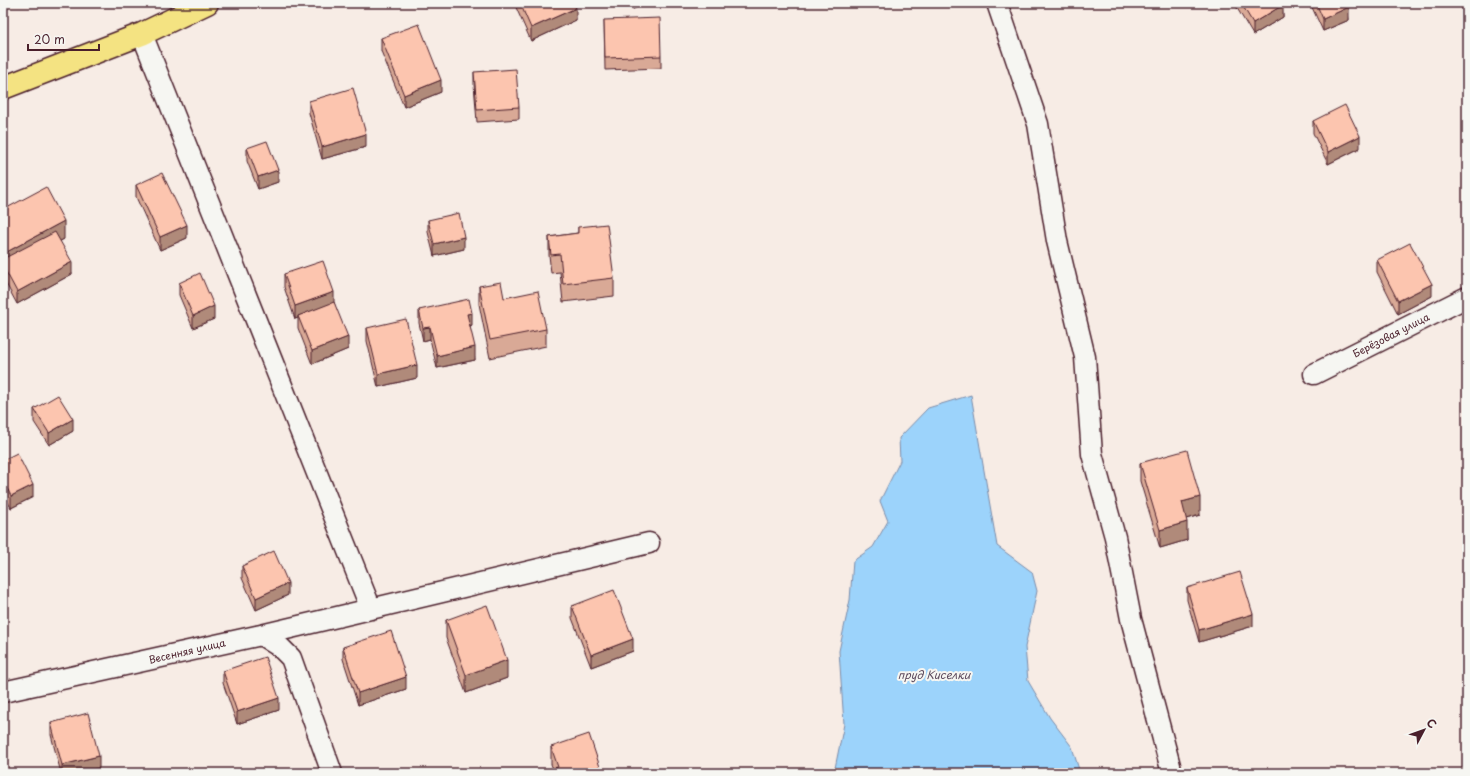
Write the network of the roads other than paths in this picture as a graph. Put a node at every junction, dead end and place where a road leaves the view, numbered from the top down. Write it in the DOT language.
graph roads {
  1 [pos="207,3"];
  2 [pos="997,3"];
  3 [pos="142,34"];
  4 [pos="3,88"];
  5 [pos="1467,297"];
  6 [pos="1314,374"];
  7 [pos="649,543"];
  8 [pos="371,609"];
  9 [pos="261,635"];
  10 [pos="3,692"];
  11 [pos="332,773"];
  12 [pos="1172,773"];
  1 -- 3 [label="main road"];
  2 -- 12 [label="street"];
  3 -- 4 [label="main road"];
  3 -- 8 [label="street"];
  5 -- 6 [label="street, Берёзовая улица"];
  7 -- 8 [label="street, Весенняя улица"];
  8 -- 9 [label="street, Весенняя улица"];
  9 -- 10 [label="street, Весенняя улица"];
  9 -- 11 [label="street"];
}
